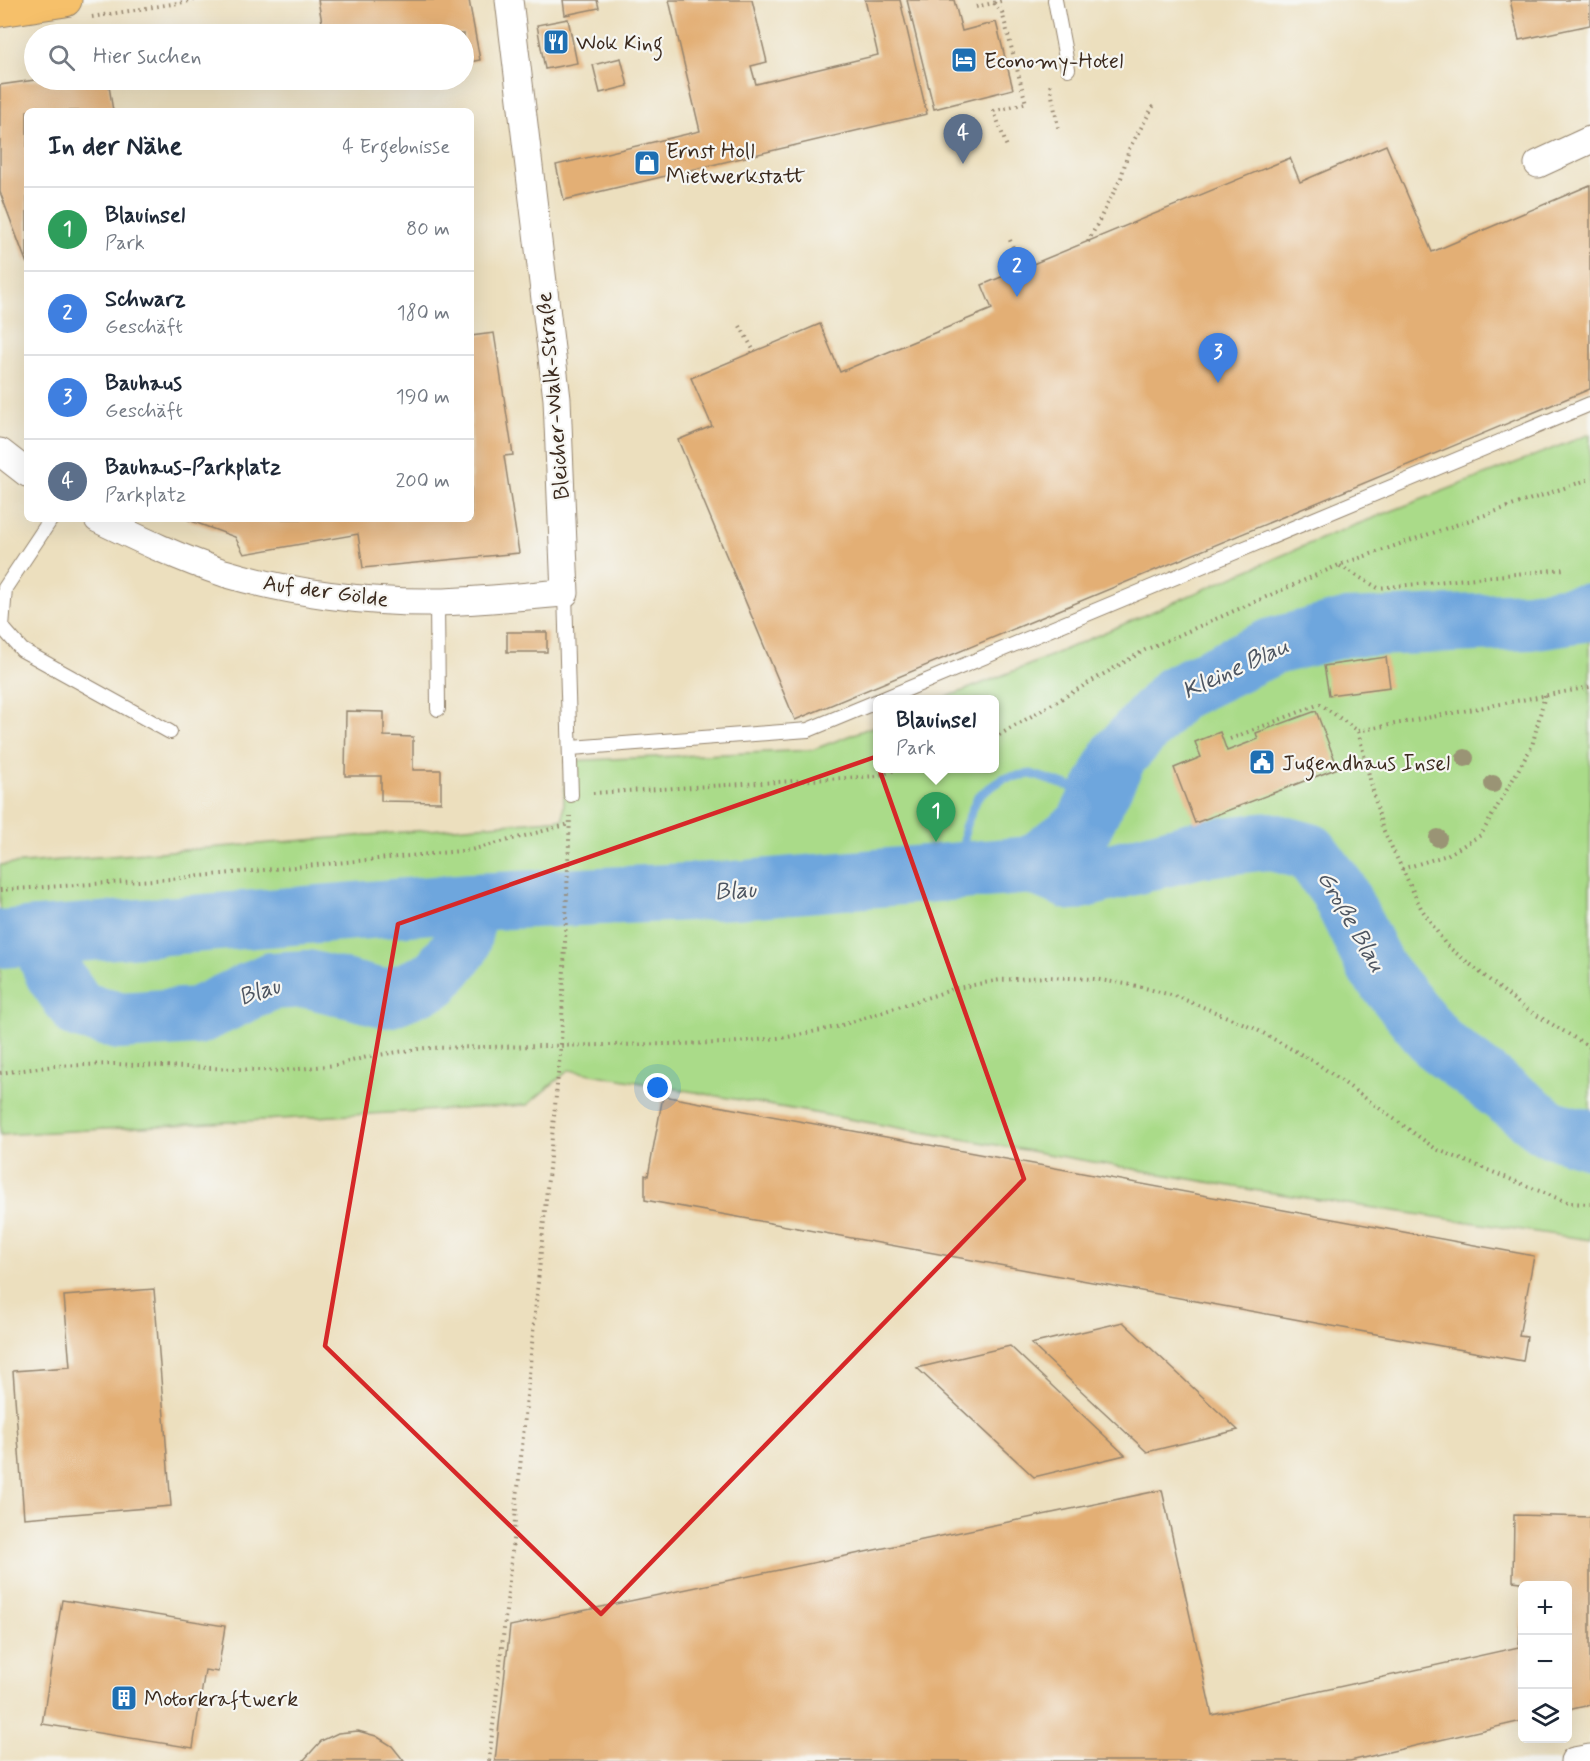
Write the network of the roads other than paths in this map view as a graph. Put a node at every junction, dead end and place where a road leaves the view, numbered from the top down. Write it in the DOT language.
graph roads {
  1 [pos="509,0"];
  2 [pos="1055,0"];
  3 [pos="59,5"];
  4 [pos="0,10"];
  5 [pos="1068,69"];
  6 [pos="1590,140"];
  7 [pos="1538,164"];
  8 [pos="1590,404"];
  9 [pos="0,452"];
  10 [pos="24,471"];
  11 [pos="49,522"];
  12 [pos="104,522"];
  13 [pos="565,593"];
  14 [pos="437,602"];
  15 [pos="891,695"];
  16 [pos="873,703"];
  17 [pos="438,710"];
  18 [pos="170,732"];
  19 [pos="571,748"];
  20 [pos="571,795"];
  21 [pos="1590,1758"];
  22 [pos="1574,1761"];
  1 -- 13 [label="street, Bleicher-Walk-Straße"];
  2 -- 5 [label="lane"];
  3 -- 4 [label="main road"];
  6 -- 7 [label="street"];
  8 -- 15 [label="lane"];
  9 -- 10 [label="street"];
  11 -- 18 [label="lane"];
  12 -- 14 [label="street, Auf der Gölde"];
  13 -- 14 [label="street, Auf der Gölde"];
  13 -- 19 [label="lane, Bleicher-Walk-Straße"];
  14 -- 17 [label="lane"];
  16 -- 19 [label="lane"];
  19 -- 20 [label="lane, Bleicher-Walk-Straße"];
  21 -- 22 [label="street"];
}
